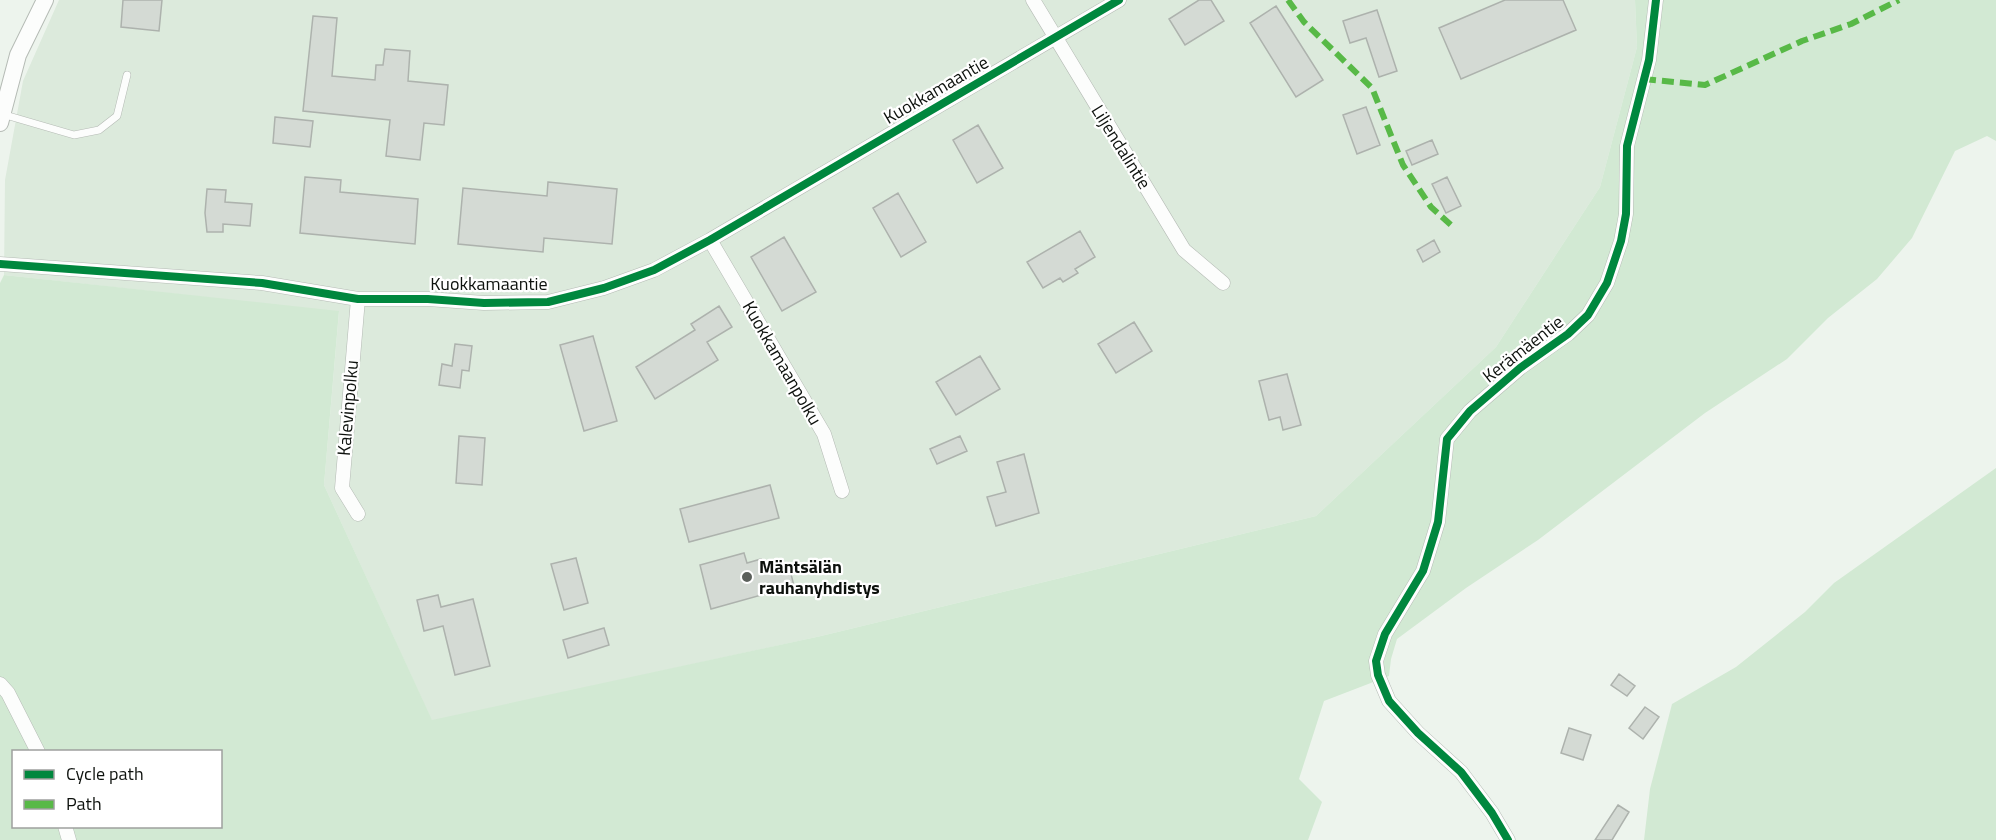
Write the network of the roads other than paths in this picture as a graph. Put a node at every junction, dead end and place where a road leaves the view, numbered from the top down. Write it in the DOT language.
graph roads {
  1 [pos="45,0"];
  2 [pos="1032,0"];
  3 [pos="1119,0"];
  4 [pos="1656,0"];
  5 [pos="1054,38"];
  6 [pos="127,75"];
  7 [pos="1,118"];
  8 [pos="710,240"];
  9 [pos="0,264"];
  10 [pos="1223,283"];
  11 [pos="358,299"];
  12 [pos="842,491"];
  13 [pos="358,514"];
  14 [pos="0,684"];
  15 [pos="37,750"];
  16 [pos="1508,840"];
  1 -- 7 [label="street"];
  2 -- 5 [label="street, Liljendalintie"];
  3 -- 5 [label="street, Kuokkamaantie"];
  4 -- 16 [label="street, Kerämäentie"];
  5 -- 8 [label="street, Kuokkamaantie"];
  5 -- 10 [label="street, Liljendalintie"];
  6 -- 7 [label="lane"];
  8 -- 11 [label="street, Kuokkamaantie"];
  8 -- 12 [label="street, Kuokkamaanpolku"];
  9 -- 11 [label="street, Kuokkamaantie"];
  11 -- 13 [label="street, Kalevinpolku"];
  14 -- 15 [label="street"];
}
